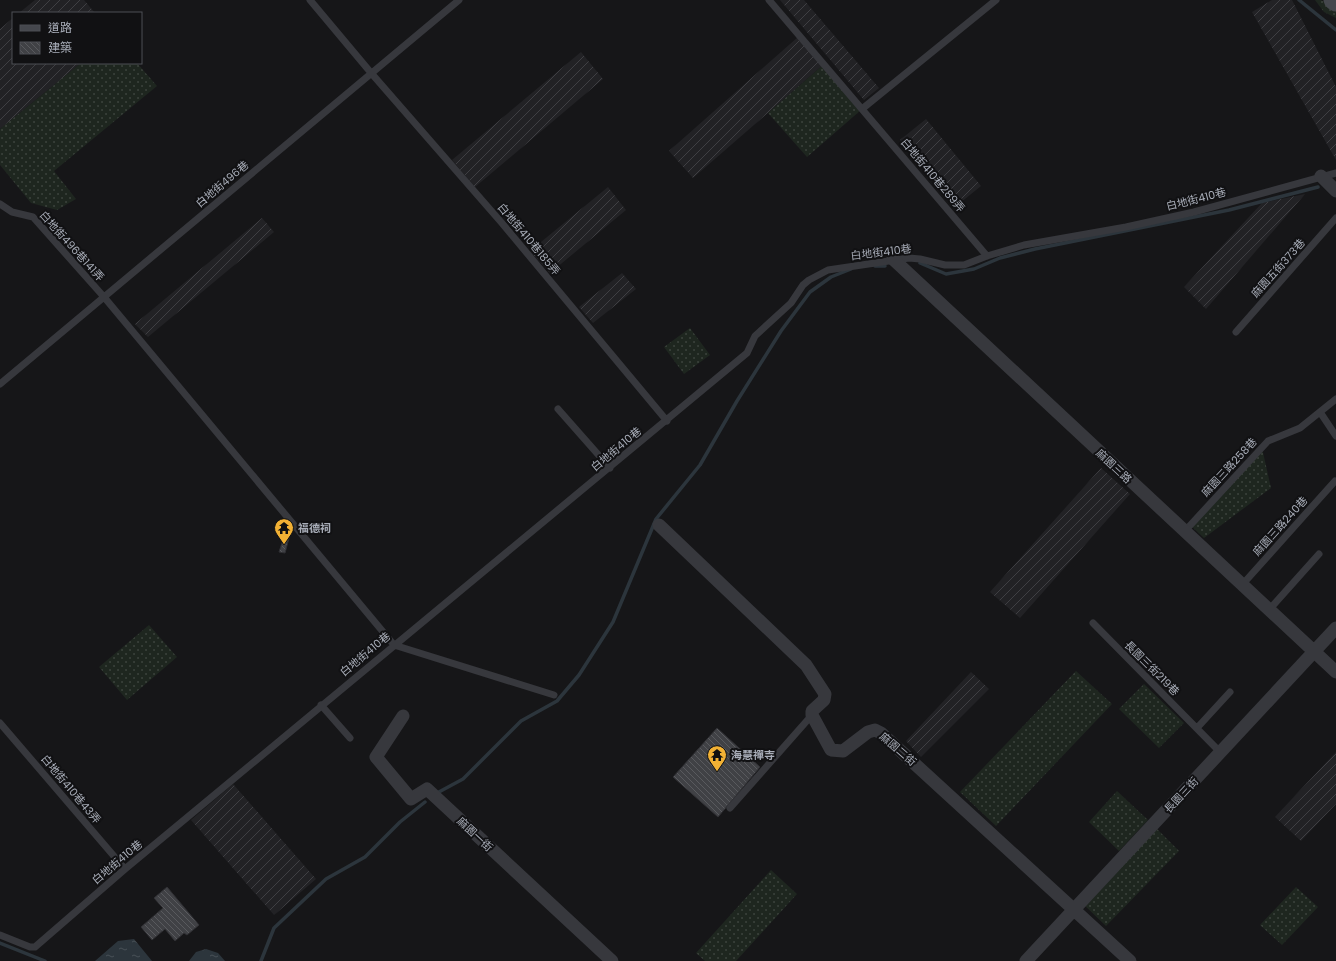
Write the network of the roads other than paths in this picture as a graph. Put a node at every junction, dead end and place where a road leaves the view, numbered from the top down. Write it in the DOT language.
graph roads {
  1 [pos="310,0"];
  2 [pos="459,0"];
  3 [pos="769,0"];
  4 [pos="996,0"];
  5 [pos="1332,0"];
  6 [pos="1336,2"];
  7 [pos="372,74"];
  8 [pos="862,109"];
  9 [pos="1336,174"];
  10 [pos="1321,176"];
  11 [pos="1336,191"];
  12 [pos="0,204"];
  13 [pos="1336,218"];
  14 [pos="987,256"];
  15 [pos="892,259"];
  16 [pos="104,297"];
  17 [pos="1236,332"];
  18 [pos="0,384"];
  19 [pos="1336,399"];
  20 [pos="558,409"];
  21 [pos="1320,412"];
  22 [pos="667,421"];
  23 [pos="1336,436"];
  24 [pos="610,468"];
  25 [pos="1335,481"];
  26 [pos="659,525"];
  27 [pos="1184,532"];
  28 [pos="1319,554"];
  29 [pos="1242,585"];
  30 [pos="1269,610"];
  31 [pos="1093,623"];
  32 [pos="1336,628"];
  33 [pos="394,645"];
  34 [pos="1315,652"];
  35 [pos="1336,672"];
  36 [pos="1230,692"];
  37 [pos="554,695"];
  38 [pos="321,705"];
  39 [pos="812,715"];
  40 [pos="403,716"];
  41 [pos="0,723"];
  42 [pos="1197,728"];
  43 [pos="350,738"];
  44 [pos="1221,753"];
  45 [pos="730,808"];
  46 [pos="124,869"];
  47 [pos="1074,909"];
  48 [pos="0,935"];
  49 [pos="612,961"];
  50 [pos="1026,961"];
  51 [pos="1130,961"];
  1 -- 7 [label="lane, 白地街410巷185弄"];
  2 -- 7 [label="lane, 白地街496巷"];
  3 -- 8 [label="lane, 白地街410巷289弄"];
  4 -- 8 [label="lane"];
  5 -- 6 [label="street"];
  7 -- 16 [label="lane, 白地街496巷"];
  7 -- 22 [label="lane, 白地街410巷185弄"];
  8 -- 14 [label="lane, 白地街410巷289弄"];
  9 -- 10 [label="lane, 白地街410巷"];
  10 -- 11 [label="street"];
  10 -- 14 [label="lane, 白地街410巷"];
  12 -- 16 [label="lane, 白地街496巷141弄"];
  13 -- 17 [label="lane, 麻園五街373巷"];
  14 -- 15 [label="lane, 白地街410巷"];
  15 -- 22 [label="lane, 白地街410巷"];
  15 -- 27 [label="street, 麻園三路"];
  16 -- 18 [label="lane, 白地街496巷"];
  16 -- 33 [label="lane, 白地街496巷141弄"];
  19 -- 21 [label="lane, 麻園三路258巷"];
  20 -- 24 [label="lane"];
  21 -- 23 [label="lane"];
  21 -- 27 [label="lane, 麻園三路258巷"];
  22 -- 24 [label="lane, 白地街410巷"];
  24 -- 33 [label="lane, 白地街410巷"];
  25 -- 29 [label="lane, 麻園三路240巷"];
  26 -- 39 [label="street"];
  27 -- 29 [label="street, 麻園三路"];
  28 -- 30 [label="lane"];
  29 -- 30 [label="street, 麻園三路"];
  30 -- 34 [label="street, 麻園三路"];
  31 -- 42 [label="lane, 長園三街219巷"];
  32 -- 34 [label="street, 長園三街"];
  33 -- 37 [label="lane"];
  33 -- 38 [label="lane, 白地街410巷"];
  34 -- 35 [label="street, 麻園三路"];
  34 -- 44 [label="street, 長園三街"];
  36 -- 42 [label="lane"];
  38 -- 43 [label="lane"];
  38 -- 46 [label="lane, 白地街410巷"];
  39 -- 45 [label="lane"];
  39 -- 47 [label="street, 麻園二街"];
  40 -- 49 [label="street, 麻園一街"];
  41 -- 46 [label="lane, 白地街410巷43弄"];
  42 -- 44 [label="lane, 長園三街219巷"];
  44 -- 47 [label="street, 長園三街"];
  46 -- 48 [label="lane, 白地街410巷"];
  47 -- 50 [label="street, 長園三街"];
  47 -- 51 [label="street, 麻園二街"];
}
